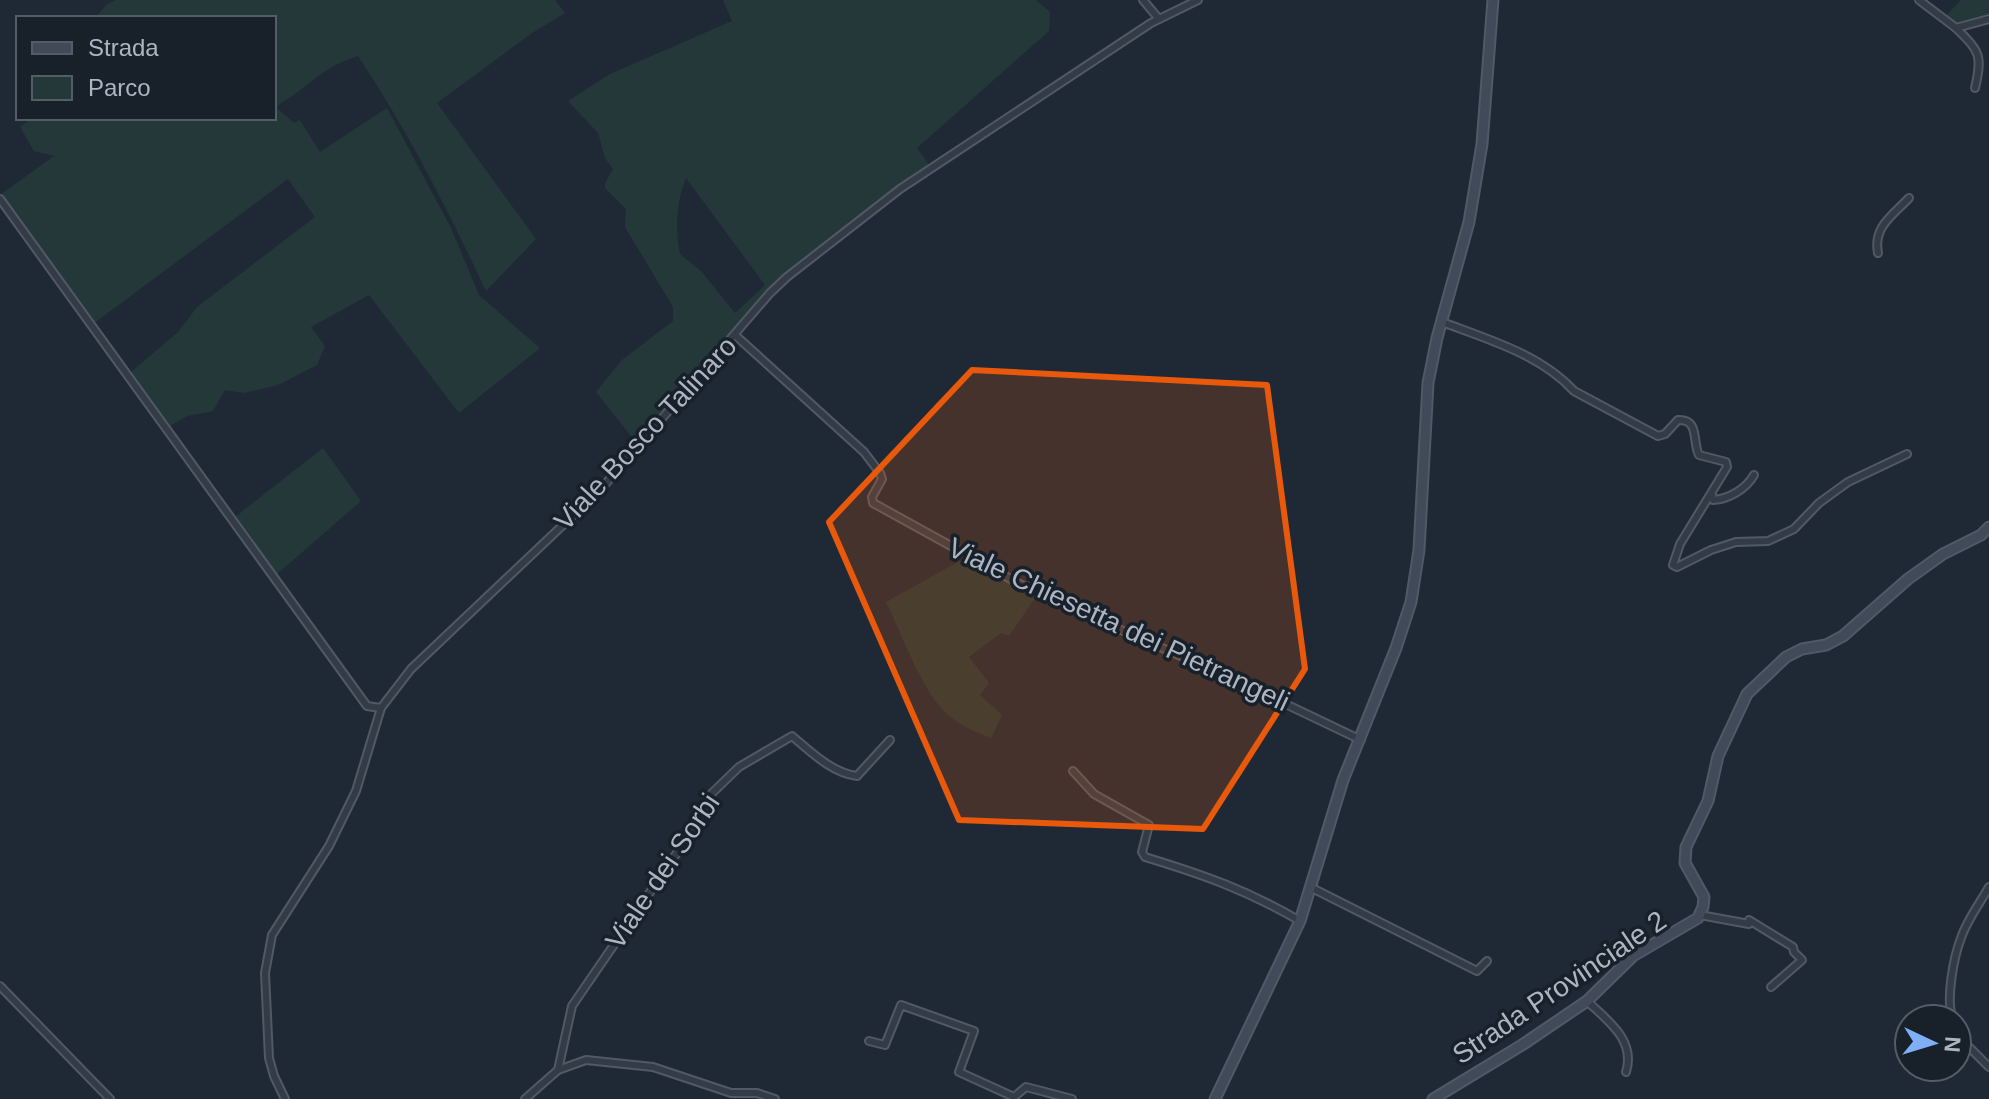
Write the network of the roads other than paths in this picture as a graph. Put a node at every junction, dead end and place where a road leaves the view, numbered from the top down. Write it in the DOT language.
graph roads {
  1 [pos="1143,0"];
  2 [pos="1198,0"];
  3 [pos="1493,0"];
  4 [pos="1919,0"];
  5 [pos="1159,19"];
  6 [pos="1989,19"];
  7 [pos="1956,28"];
  8 [pos="1975,88"];
  9 [pos="1909,198"];
  10 [pos="0,199"];
  11 [pos="1878,253"];
  12 [pos="1442,322"];
  13 [pos="735,335"];
  14 [pos="1907,454"];
  15 [pos="1754,475"];
  16 [pos="1712,495"];
  17 [pos="1989,527"];
  18 [pos="381,708"];
  19 [pos="890,740"];
  20 [pos="1361,740"];
  21 [pos="1073,771"];
  22 [pos="1989,887"];
  23 [pos="1312,888"];
  24 [pos="1700,915"];
  25 [pos="1300,921"];
  26 [pos="1487,961"];
  27 [pos="0,986"];
  28 [pos="1771,987"];
  29 [pos="1587,1001"];
  30 [pos="1950,1003"];
  31 [pos="869,1041"];
  32 [pos="1973,1051"];
  33 [pos="1989,1067"];
  34 [pos="558,1070"];
  35 [pos="1626,1072"];
  36 [pos="110,1099"];
  37 [pos="285,1099"];
  38 [pos="525,1099"];
  39 [pos="775,1099"];
  40 [pos="1072,1099"];
  41 [pos="1215,1099"];
  42 [pos="1433,1099"];
  1 -- 5 [label="street"];
  2 -- 5 [label="street, Viale Bosco Talinaro"];
  3 -- 12 [label="main road"];
  4 -- 7 [label="street"];
  5 -- 13 [label="street, Viale Bosco Talinaro"];
  6 -- 7 [label="street"];
  7 -- 8 [label="street"];
  9 -- 11 [label="street"];
  10 -- 18 [label="street"];
  12 -- 16 [label="street"];
  12 -- 20 [label="main road"];
  13 -- 18 [label="street, Viale Bosco Talinaro"];
  13 -- 20 [label="street, Viale Chiesetta dei Pietrangeli"];
  14 -- 16 [label="street"];
  15 -- 16 [label="street"];
  17 -- 24 [label="main road, Strada Provinciale 2"];
  18 -- 37 [label="street, Viale Bosco Talinaro"];
  19 -- 34 [label="street, Viale dei Sorbi"];
  20 -- 23 [label="main road"];
  21 -- 25 [label="street"];
  22 -- 30 [label="street"];
  23 -- 25 [label="main road"];
  23 -- 26 [label="street"];
  24 -- 28 [label="street"];
  24 -- 29 [label="main road, Strada Provinciale 2"];
  25 -- 41 [label="main road"];
  27 -- 36 [label="street"];
  29 -- 35 [label="street"];
  29 -- 42 [label="main road, Strada Provinciale 2"];
  31 -- 40 [label="street"];
  32 -- 33 [label="street"];
  34 -- 38 [label="street"];
  34 -- 39 [label="street"];
}
